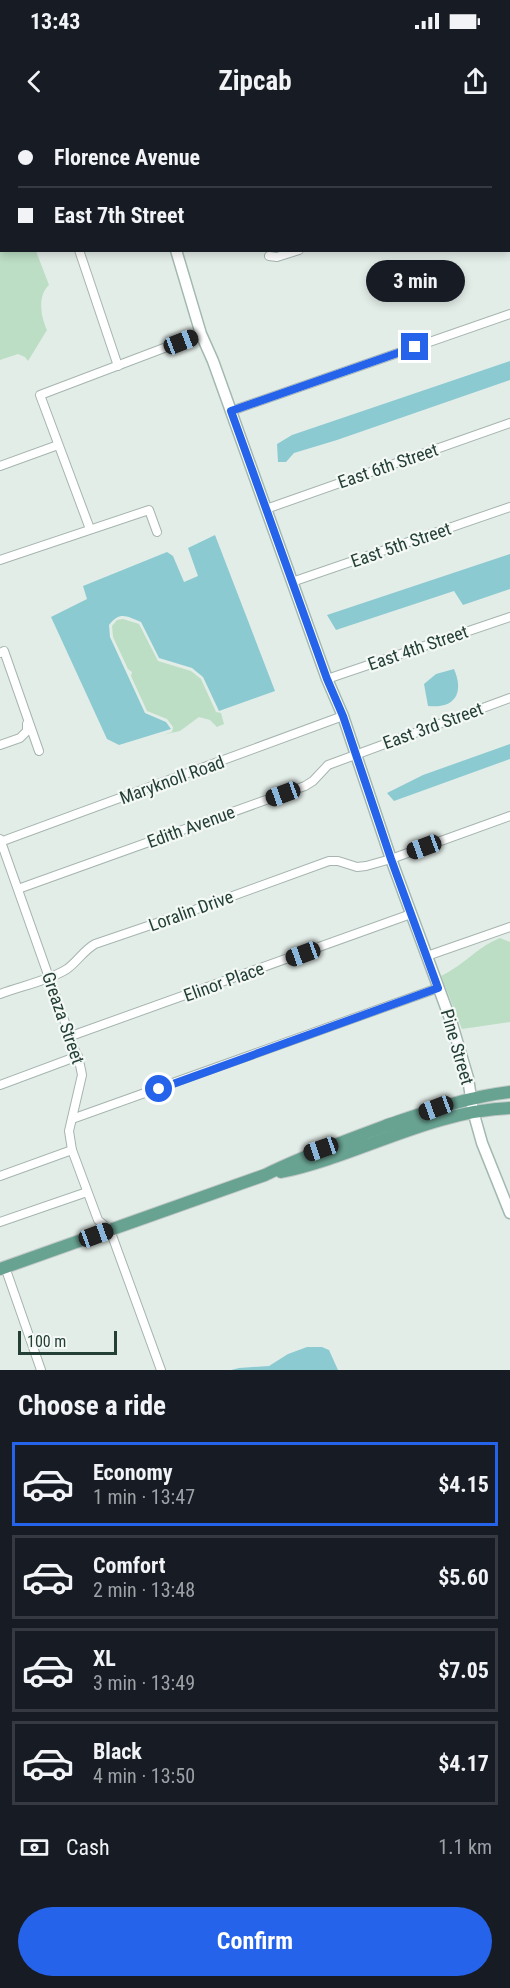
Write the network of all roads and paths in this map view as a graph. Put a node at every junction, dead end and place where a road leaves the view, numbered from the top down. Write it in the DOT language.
graph roads {
  1 [pos="80,252"];
  2 [pos="177,252"];
  3 [pos="292,252"];
  4 [pos="265,256"];
  5 [pos="510,315"];
  6 [pos="201,334"];
  7 [pos="118,366"];
  8 [pos="231,411"];
  9 [pos="510,423"];
  10 [pos="57,445"];
  11 [pos="0,466"];
  12 [pos="510,507"];
  13 [pos="266,509"];
  14 [pos="90,529"];
  15 [pos="157,532"];
  16 [pos="0,560"];
  17 [pos="292,582"];
  18 [pos="510,618"];
  19 [pos="2,652"];
  20 [pos="327,679"];
  21 [pos="510,698"];
  22 [pos="343,716"];
  23 [pos="27,723"];
  24 [pos="0,745"];
  25 [pos="39,751"];
  26 [pos="356,753"];
  27 [pos="510,816"];
  28 [pos="0,841"];
  29 [pos="391,859"];
  30 [pos="18,889"];
  31 [pos="411,914"];
  32 [pos="510,927"];
  33 [pos="426,956"];
  34 [pos="49,976"];
  35 [pos="438,988"];
  36 [pos="0,994"];
  37 [pos="71,1036"];
  38 [pos="78,1056"];
  39 [pos="0,1085"];
  40 [pos="510,1092"];
  41 [pos="471,1098"];
  42 [pos="510,1108"];
  43 [pos="473,1111"];
  44 [pos="72,1119"];
  45 [pos="72,1150"];
  46 [pos="265,1175"];
  47 [pos="0,1176"];
  48 [pos="87,1192"];
  49 [pos="510,1213"];
  50 [pos="0,1222"];
  51 [pos="110,1230"];
  52 [pos="2,1268"];
  53 [pos="41,1370"];
  54 [pos="161,1370"];
  1 -- 7 [label="street"];
  2 -- 6 [label="main road, Pine Street"];
  3 -- 4 [label="street"];
  5 -- 8 [label="street"];
  6 -- 7 [label="street"];
  6 -- 8 [label="main road, Pine Street"];
  7 -- 10 [label="street"];
  8 -- 13 [label="main road, Pine Street"];
  9 -- 13 [label="street, East 6th Street"];
  10 -- 11 [label="street"];
  10 -- 14 [label="street"];
  12 -- 17 [label="street, East 5th Street"];
  13 -- 17 [label="main road, Pine Street"];
  14 -- 15 [label="street"];
  14 -- 16 [label="street"];
  17 -- 20 [label="main road, Pine Street"];
  18 -- 20 [label="street, East 4th Street"];
  19 -- 23 [label="street"];
  20 -- 22 [label="main road, Pine Street"];
  21 -- 26 [label="street, East 3rd Street"];
  22 -- 26 [label="main road, Pine Street"];
  22 -- 28 [label="street, Maryknoll Road"];
  23 -- 24 [label="street"];
  23 -- 25 [label="street"];
  26 -- 29 [label="main road, Pine Street"];
  26 -- 30 [label="street, Edith Avenue"];
  27 -- 29 [label="street, Loralin Drive"];
  28 -- 30 [label="street, Greaza Street"];
  29 -- 31 [label="main road, Pine Street"];
  29 -- 34 [label="street, Loralin Drive"];
  30 -- 34 [label="street, Greaza Street"];
  31 -- 33 [label="main road, Pine Street"];
  31 -- 37 [label="street, Elinor Place"];
  32 -- 33 [label="street"];
  33 -- 35 [label="main road, Pine Street"];
  34 -- 36 [label="street, Loralin Drive"];
  34 -- 37 [label="street, Greaza Street"];
  35 -- 41 [label="main road, Pine Street"];
  35 -- 44 [label="street"];
  37 -- 38 [label="street, Greaza Street"];
  38 -- 39 [label="street"];
  38 -- 44 [label="street, Greaza Street"];
  40 -- 41 [label="main road"];
  41 -- 43 [label="main road, Pine Street"];
  41 -- 46 [label="main road"];
  42 -- 43 [label="main road"];
  43 -- 46 [label="main road"];
  43 -- 49 [label="main road, Pine Street"];
  44 -- 45 [label="street, Greaza Street"];
  45 -- 47 [label="street"];
  45 -- 48 [label="street, Greaza Street"];
  46 -- 51 [label="main road"];
  48 -- 50 [label="street"];
  48 -- 51 [label="street, Greaza Street"];
  51 -- 52 [label="main road"];
  51 -- 54 [label="street, Greaza Street"];
  52 -- 53 [label="street"];
}
